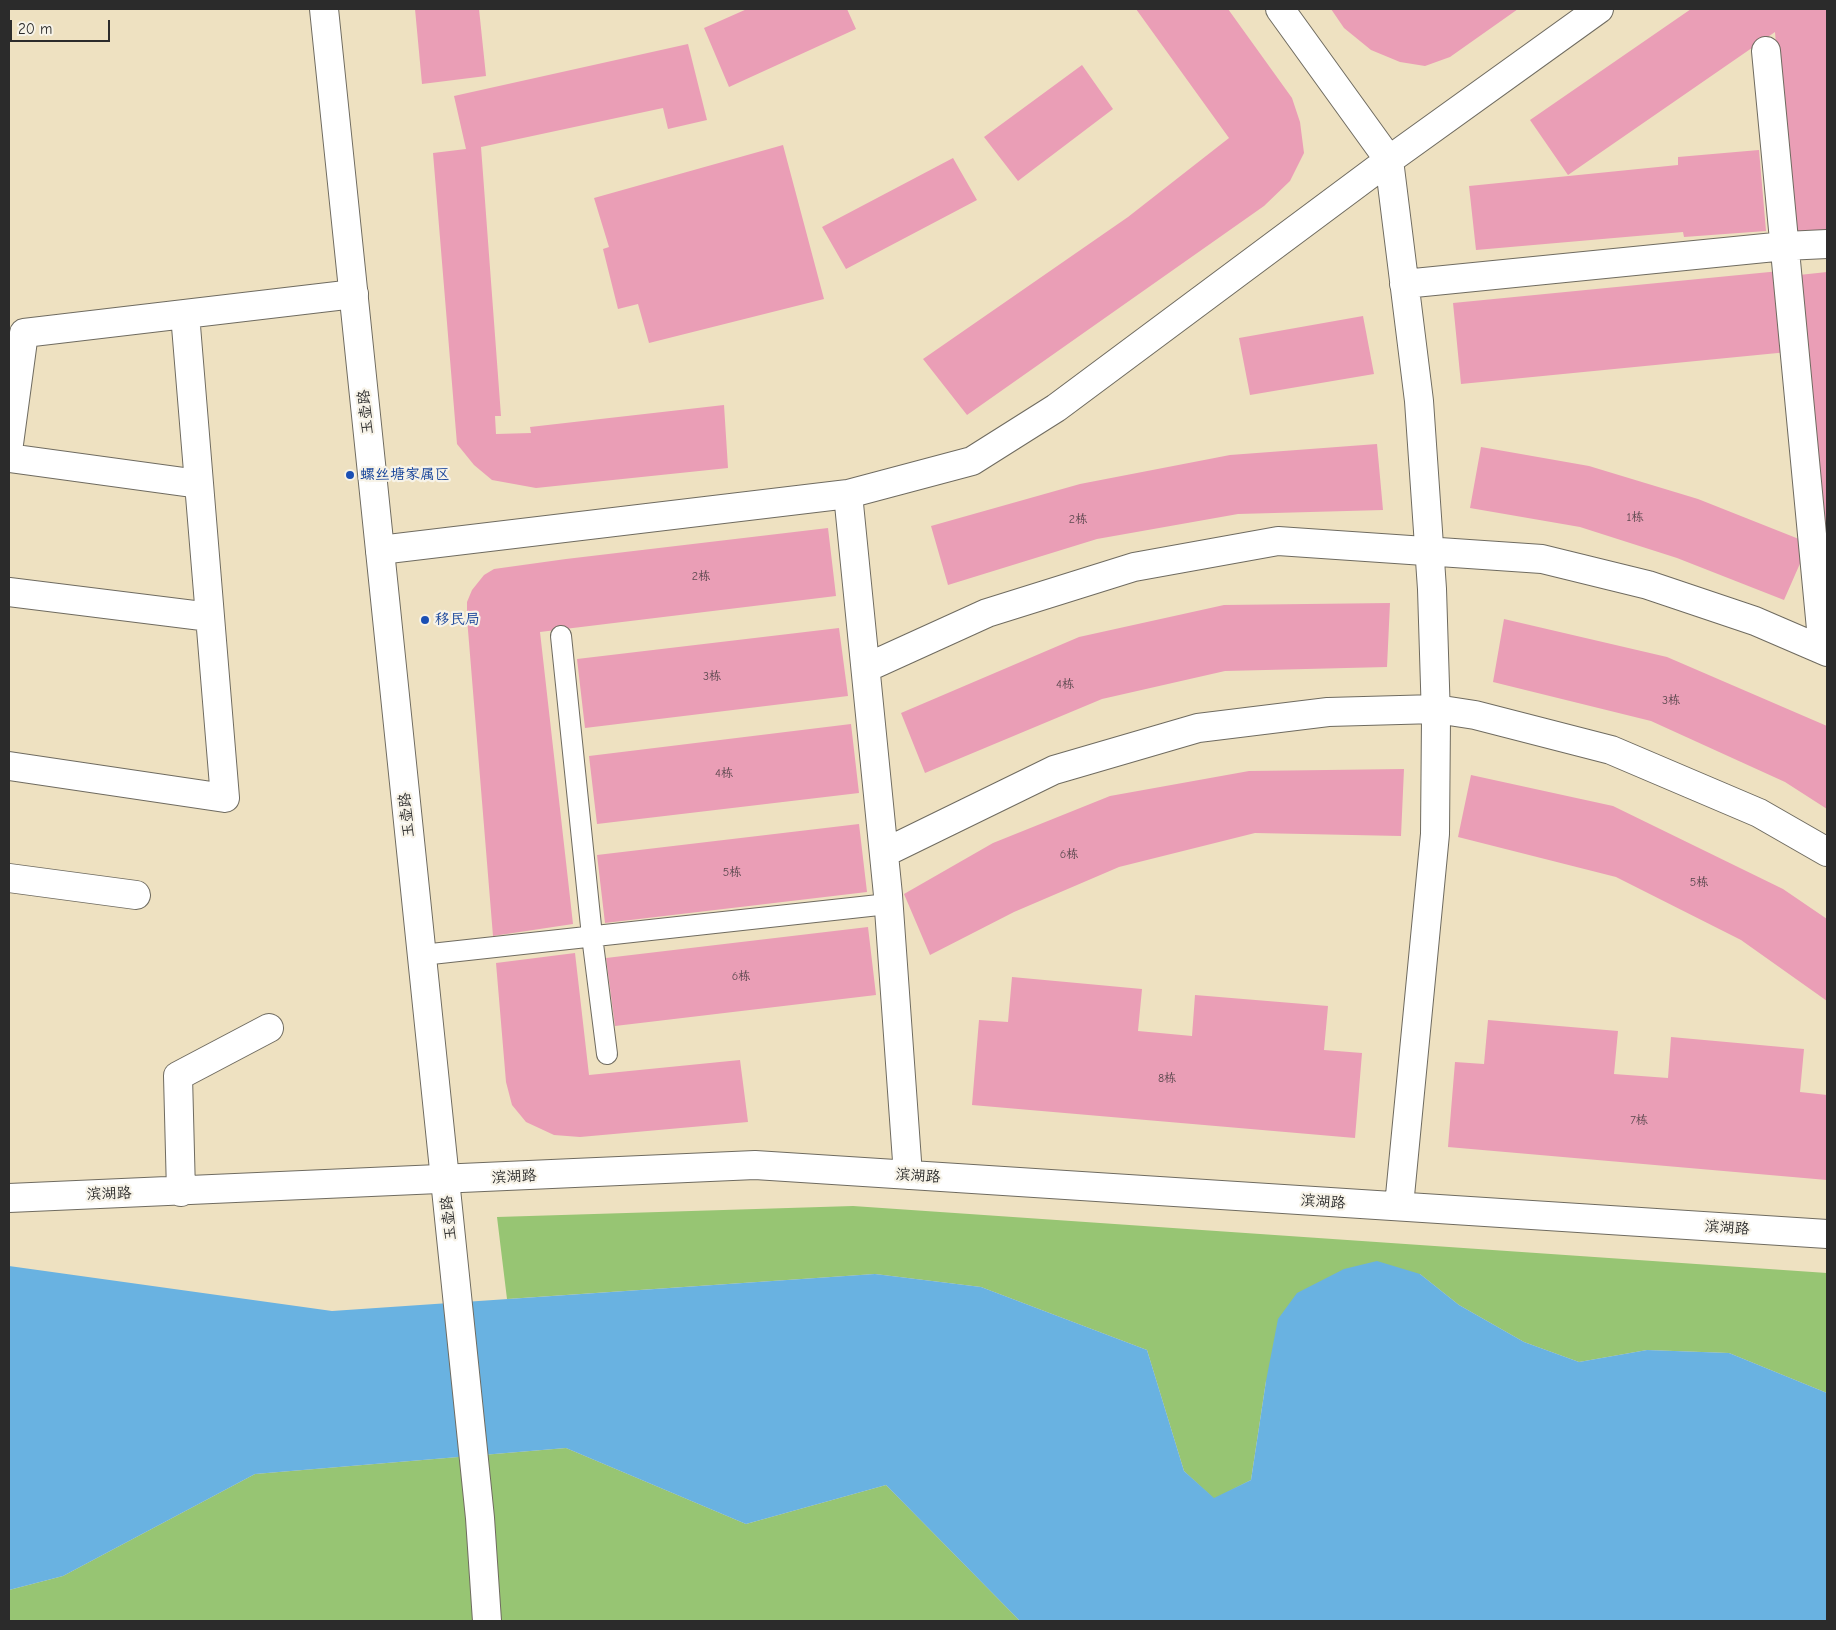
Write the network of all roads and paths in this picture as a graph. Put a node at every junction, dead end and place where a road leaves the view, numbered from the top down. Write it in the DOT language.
graph roads {
  1 [pos="324,9"];
  2 [pos="1280,9"];
  3 [pos="1599,9"];
  4 [pos="1766,50"];
  5 [pos="1389,160"];
  6 [pos="1827,244"];
  7 [pos="1785,246"];
  8 [pos="1404,284"];
  9 [pos="354,294"];
  10 [pos="185,314"];
  11 [pos="9,444"];
  12 [pos="9,458"];
  13 [pos="199,484"];
  14 [pos="848,494"];
  15 [pos="1429,549"];
  16 [pos="380,550"];
  17 [pos="9,592"];
  18 [pos="210,617"];
  19 [pos="561,636"];
  20 [pos="1825,651"];
  21 [pos="866,668"];
  22 [pos="1436,710"];
  23 [pos="9,766"];
  24 [pos="1827,852"];
  25 [pos="884,853"];
  26 [pos="9,878"];
  27 [pos="136,895"];
  28 [pos="888,904"];
  29 [pos="592,936"];
  30 [pos="422,955"];
  31 [pos="269,1028"];
  32 [pos="607,1054"];
  33 [pos="908,1175"];
  34 [pos="445,1180"];
  35 [pos="181,1192"];
  36 [pos="9,1198"];
  37 [pos="1399,1206"];
  38 [pos="1827,1234"];
  39 [pos="487,1621"];
  1 -- 9 [label="street, 玉壶路"];
  2 -- 5 [label="street"];
  3 -- 5 [label="street"];
  4 -- 7 [label="street"];
  5 -- 8 [label="street"];
  5 -- 14 [label="street"];
  6 -- 7 [label="street"];
  7 -- 8 [label="street"];
  7 -- 20 [label="street"];
  8 -- 15 [label="street"];
  9 -- 10 [label="street"];
  9 -- 16 [label="street, 玉壶路"];
  10 -- 11 [label="street"];
  10 -- 13 [label="street"];
  12 -- 13 [label="street"];
  13 -- 18 [label="street"];
  14 -- 16 [label="street"];
  14 -- 21 [label="street"];
  15 -- 20 [label="street"];
  15 -- 21 [label="street"];
  15 -- 22 [label="street"];
  16 -- 30 [label="street, 玉壶路"];
  17 -- 18 [label="street"];
  18 -- 23 [label="street"];
  19 -- 29 [label="lane"];
  21 -- 25 [label="street"];
  22 -- 24 [label="street"];
  22 -- 25 [label="street"];
  22 -- 37 [label="street"];
  25 -- 28 [label="street"];
  26 -- 27 [label="street"];
  28 -- 29 [label="lane"];
  28 -- 33 [label="street"];
  29 -- 30 [label="lane"];
  29 -- 32 [label="lane"];
  30 -- 34 [label="street, 玉壶路"];
  31 -- 35 [label="street"];
  33 -- 34 [label="street, 滨湖路"];
  33 -- 37 [label="street, 滨湖路"];
  34 -- 35 [label="street, 滨湖路"];
  34 -- 39 [label="street, 玉壶路"];
  35 -- 36 [label="street, 滨湖路"];
  37 -- 38 [label="street, 滨湖路"];
}
